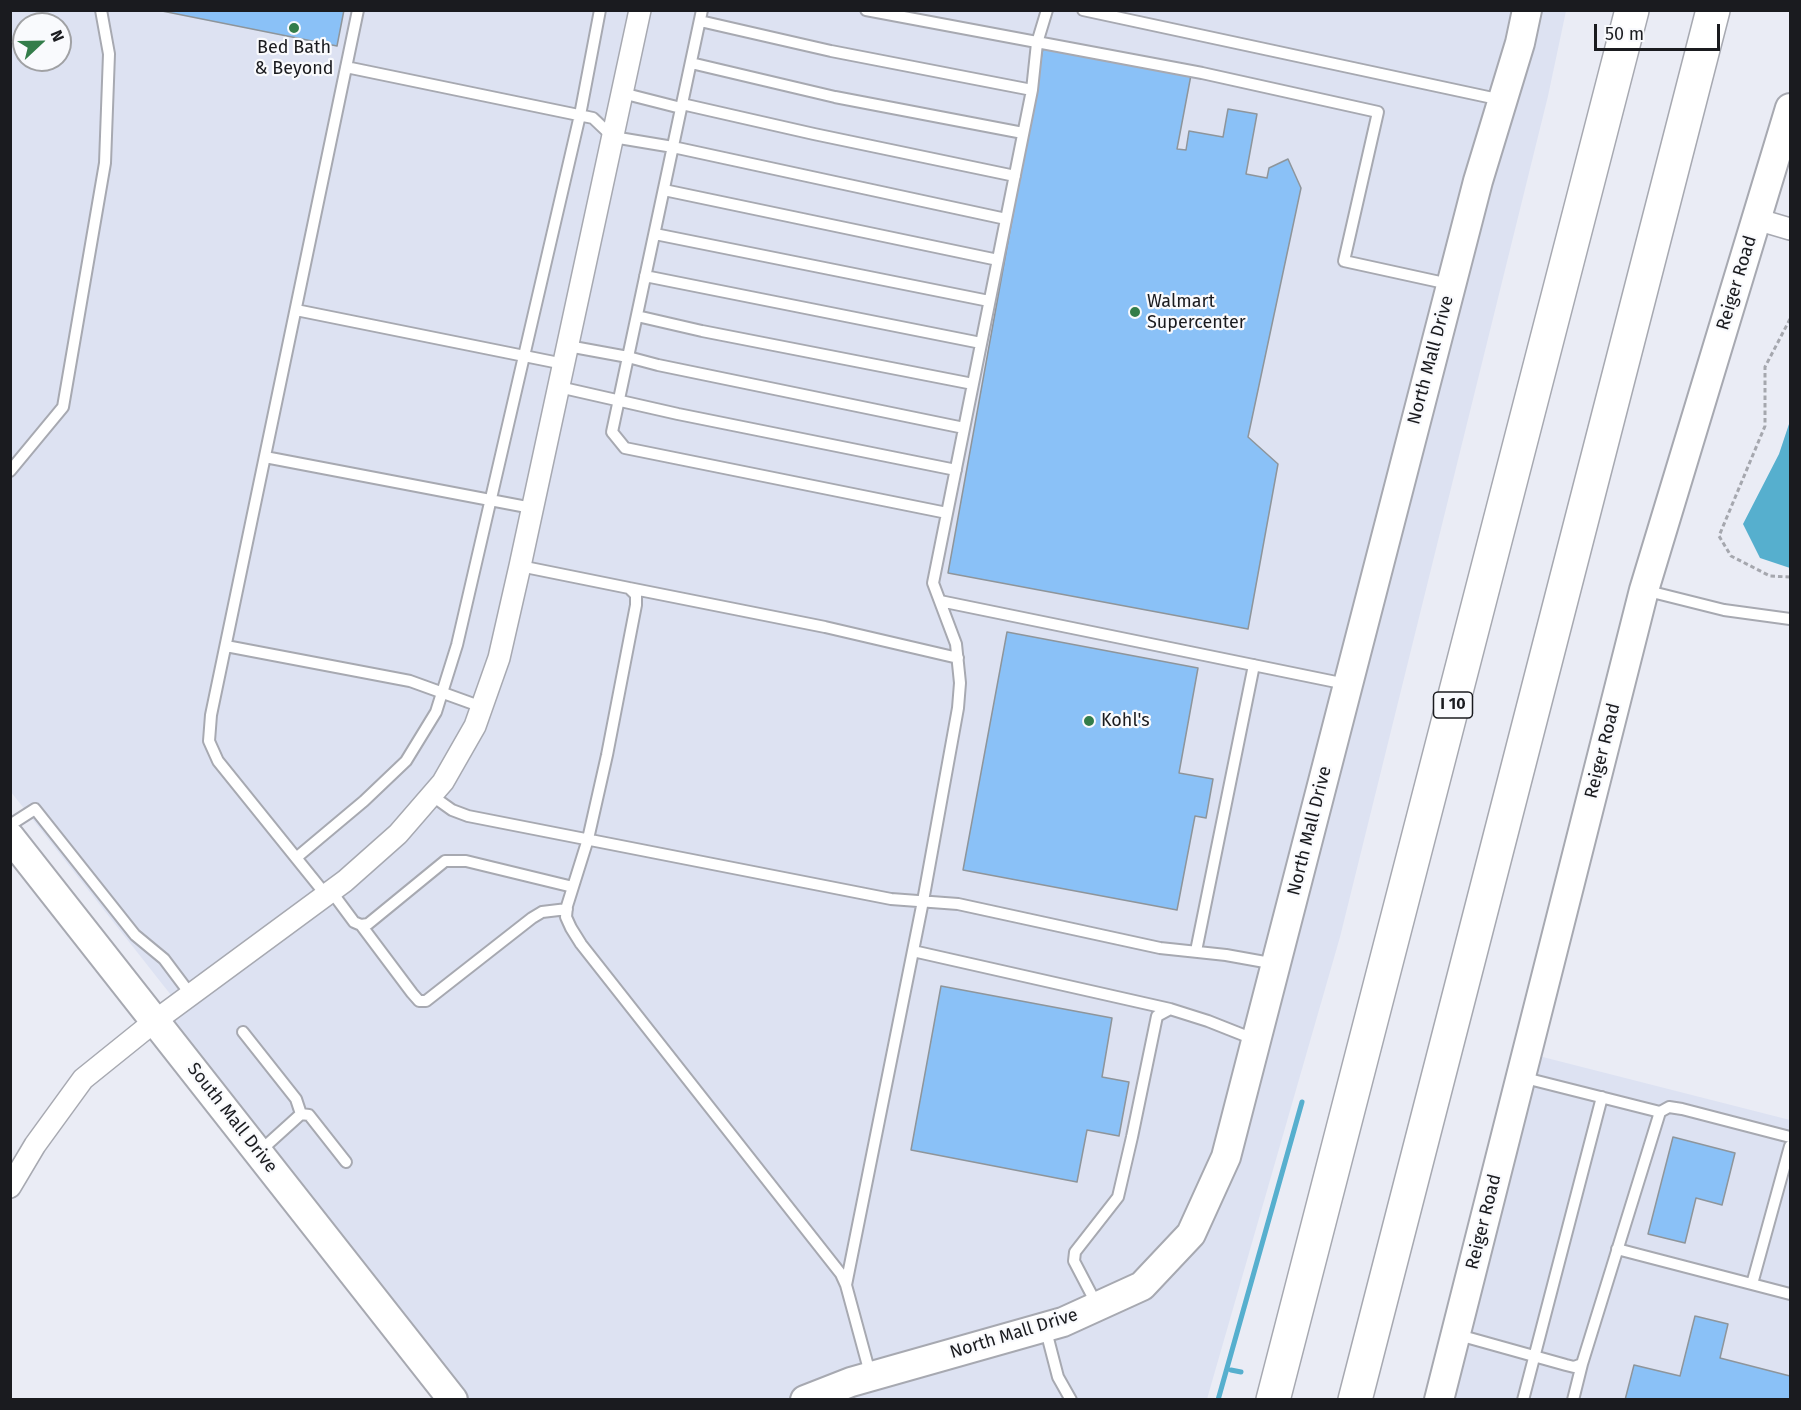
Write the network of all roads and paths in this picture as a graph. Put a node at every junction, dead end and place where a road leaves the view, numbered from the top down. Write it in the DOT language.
graph roads {
  1 [pos="101,10"];
  2 [pos="358,10"];
  3 [pos="600,10"];
  4 [pos="640,10"];
  5 [pos="866,10"];
  6 [pos="1047,10"];
  7 [pos="1083,10"];
  8 [pos="1527,10"];
  9 [pos="1632,10"];
  10 [pos="1713,10"];
  11 [pos="1728,10"];
  12 [pos="701,16"];
  13 [pos="1037,44"];
  14 [pos="691,63"];
  15 [pos="346,67"];
  16 [pos="1032,90"];
  17 [pos="622,93"];
  18 [pos="1692,93"];
  19 [pos="1503,100"];
  20 [pos="682,106"];
  21 [pos="1791,108"];
  22 [pos="580,115"];
  23 [pos="1023,133"];
  24 [pos="613,137"];
  25 [pos="1785,146"];
  26 [pos="673,147"];
  27 [pos="1015,176"];
  28 [pos="664,190"];
  29 [pos="1006,219"];
  30 [pos="1756,219"];
  31 [pos="1791,229"];
  32 [pos="655,234"];
  33 [pos="998,260"];
  34 [pos="645,276"];
  35 [pos="1451,285"];
  36 [pos="989,301"];
  37 [pos="296,310"];
  38 [pos="637,316"];
  39 [pos="1791,319"];
  40 [pos="981,343"];
  41 [pos="566,355"];
  42 [pos="524,356"];
  43 [pos="628,357"];
  44 [pos="973,384"];
  45 [pos="559,387"];
  46 [pos="619,400"];
  47 [pos="964,428"];
  48 [pos="265,457"];
  49 [pos="956,470"];
  50 [pos="10,471"];
  51 [pos="490,500"];
  52 [pos="532,508"];
  53 [pos="947,513"];
  54 [pos="520,566"];
  55 [pos="1791,577"];
  56 [pos="629,588"];
  57 [pos="1644,590"];
  58 [pos="940,601"];
  59 [pos="1791,619"];
  60 [pos="226,646"];
  61 [pos="958,658"];
  62 [pos="1254,665"];
  63 [pos="1347,685"];
  64 [pos="442,693"];
  65 [pos="482,707"];
  66 [pos="431,795"];
  67 [pos="10,825"];
  68 [pos="10,837"];
  69 [pos="588,839"];
  70 [pos="297,858"];
  71 [pos="573,888"];
  72 [pos="329,893"];
  73 [pos="923,901"];
  74 [pos="567,909"];
  75 [pos="362,926"];
  76 [pos="913,951"];
  77 [pos="1196,951"];
  78 [pos="1276,964"];
  79 [pos="191,995"];
  80 [pos="1170,1009"];
  81 [pos="155,1021"];
  82 [pos="243,1032"];
  83 [pos="1256,1040"];
  84 [pos="1520,1077"];
  85 [pos="1602,1097"];
  86 [pos="1660,1112"];
  87 [pos="301,1114"];
  88 [pos="1791,1137"];
  89 [pos="1791,1146"];
  90 [pos="258,1152"];
  91 [pos="346,1162"];
  92 [pos="10,1187"];
  93 [pos="1617,1249"];
  94 [pos="1752,1284"];
  95 [pos="846,1285"];
  96 [pos="1791,1294"];
  97 [pos="1098,1306"];
  98 [pos="1045,1327"];
  99 [pos="1455,1334"];
  100 [pos="1534,1356"];
  101 [pos="1582,1364"];
  102 [pos="871,1377"];
  103 [pos="453,1400"];
  104 [pos="805,1400"];
  105 [pos="1071,1400"];
  106 [pos="1273,1400"];
  107 [pos="1355,1400"];
  108 [pos="1438,1400"];
  109 [pos="1523,1400"];
  110 [pos="1573,1400"];
  1 -- 50 [label="lane"];
  2 -- 15 [label="lane"];
  3 -- 22 [label="lane"];
  4 -- 17 [label="street"];
  5 -- 13 [label="lane"];
  6 -- 13 [label="lane"];
  7 -- 19 [label="lane"];
  8 -- 19 [label="street, North Mall Drive"];
  9 -- 106 [label="highway, I 10"];
  10 -- 18 [label="highway"];
  11 -- 18 [label="highway"];
  12 -- 14 [label="lane"];
  12 -- 16 [label="lane"];
  13 -- 16 [label="lane"];
  13 -- 35 [label="lane"];
  14 -- 20 [label="lane"];
  14 -- 23 [label="lane"];
  15 -- 22 [label="lane"];
  15 -- 37 [label="lane"];
  16 -- 23 [label="lane"];
  17 -- 20 [label="lane"];
  17 -- 24 [label="street"];
  18 -- 107 [label="highway"];
  19 -- 35 [label="street, North Mall Drive"];
  20 -- 26 [label="lane"];
  20 -- 27 [label="lane"];
  21 -- 25 [label="street, Reiger Road"];
  22 -- 24 [label="lane"];
  22 -- 42 [label="lane"];
  23 -- 27 [label="lane"];
  24 -- 26 [label="lane"];
  24 -- 41 [label="street"];
  25 -- 30 [label="street, Reiger Road"];
  26 -- 28 [label="lane"];
  26 -- 29 [label="lane"];
  27 -- 29 [label="lane"];
  28 -- 32 [label="lane"];
  28 -- 33 [label="lane"];
  29 -- 33 [label="lane"];
  30 -- 31 [label="street"];
  30 -- 57 [label="street, Reiger Road"];
  32 -- 34 [label="lane"];
  32 -- 36 [label="lane"];
  33 -- 36 [label="lane"];
  34 -- 38 [label="lane"];
  34 -- 40 [label="lane"];
  35 -- 63 [label="street, North Mall Drive"];
  36 -- 40 [label="lane"];
  37 -- 42 [label="lane"];
  37 -- 48 [label="lane"];
  38 -- 43 [label="lane"];
  38 -- 44 [label="lane"];
  39 -- 55 [label="path"];
  40 -- 44 [label="lane"];
  41 -- 42 [label="lane"];
  41 -- 43 [label="lane"];
  41 -- 45 [label="street"];
  42 -- 51 [label="lane"];
  43 -- 46 [label="lane"];
  43 -- 47 [label="lane"];
  44 -- 47 [label="lane"];
  45 -- 46 [label="lane"];
  45 -- 52 [label="street"];
  46 -- 49 [label="lane"];
  46 -- 53 [label="lane"];
  47 -- 49 [label="lane"];
  48 -- 51 [label="lane"];
  48 -- 60 [label="lane"];
  49 -- 53 [label="lane"];
  51 -- 52 [label="lane"];
  51 -- 64 [label="lane"];
  52 -- 54 [label="street"];
  53 -- 58 [label="lane"];
  54 -- 56 [label="lane"];
  54 -- 65 [label="street"];
  56 -- 61 [label="lane"];
  56 -- 69 [label="lane"];
  57 -- 59 [label="lane"];
  57 -- 84 [label="street, Reiger Road"];
  58 -- 61 [label="lane"];
  58 -- 62 [label="lane"];
  60 -- 64 [label="lane"];
  60 -- 70 [label="lane"];
  61 -- 73 [label="lane"];
  62 -- 63 [label="lane"];
  62 -- 77 [label="lane"];
  63 -- 78 [label="street, North Mall Drive"];
  64 -- 65 [label="lane"];
  64 -- 70 [label="lane"];
  65 -- 66 [label="street"];
  66 -- 69 [label="lane"];
  66 -- 72 [label="street"];
  67 -- 79 [label="lane"];
  68 -- 81 [label="street, South Mall Drive"];
  69 -- 71 [label="lane"];
  69 -- 73 [label="lane"];
  70 -- 72 [label="lane"];
  71 -- 74 [label="lane"];
  71 -- 75 [label="lane"];
  72 -- 75 [label="lane"];
  72 -- 79 [label="street"];
  73 -- 76 [label="lane"];
  73 -- 77 [label="lane"];
  74 -- 75 [label="lane"];
  74 -- 95 [label="lane"];
  76 -- 80 [label="lane"];
  76 -- 95 [label="lane"];
  77 -- 78 [label="lane"];
  78 -- 83 [label="street, North Mall Drive"];
  79 -- 81 [label="street"];
  80 -- 83 [label="lane"];
  80 -- 97 [label="lane"];
  81 -- 90 [label="street, South Mall Drive"];
  81 -- 92 [label="street"];
  82 -- 87 [label="lane"];
  83 -- 97 [label="street, North Mall Drive"];
  84 -- 85 [label="lane"];
  84 -- 99 [label="street, Reiger Road"];
  85 -- 86 [label="lane"];
  85 -- 100 [label="lane"];
  86 -- 88 [label="lane"];
  86 -- 93 [label="lane"];
  87 -- 90 [label="lane"];
  87 -- 91 [label="lane"];
  89 -- 94 [label="lane"];
  90 -- 103 [label="street, South Mall Drive"];
  93 -- 94 [label="lane"];
  93 -- 101 [label="lane"];
  94 -- 96 [label="lane"];
  95 -- 102 [label="lane"];
  97 -- 98 [label="street, North Mall Drive"];
  98 -- 102 [label="street, North Mall Drive"];
  98 -- 105 [label="lane"];
  99 -- 100 [label="lane"];
  99 -- 108 [label="street, Reiger Road"];
  100 -- 101 [label="lane"];
  100 -- 109 [label="lane"];
  101 -- 110 [label="lane"];
  102 -- 104 [label="street, North Mall Drive"];
}
